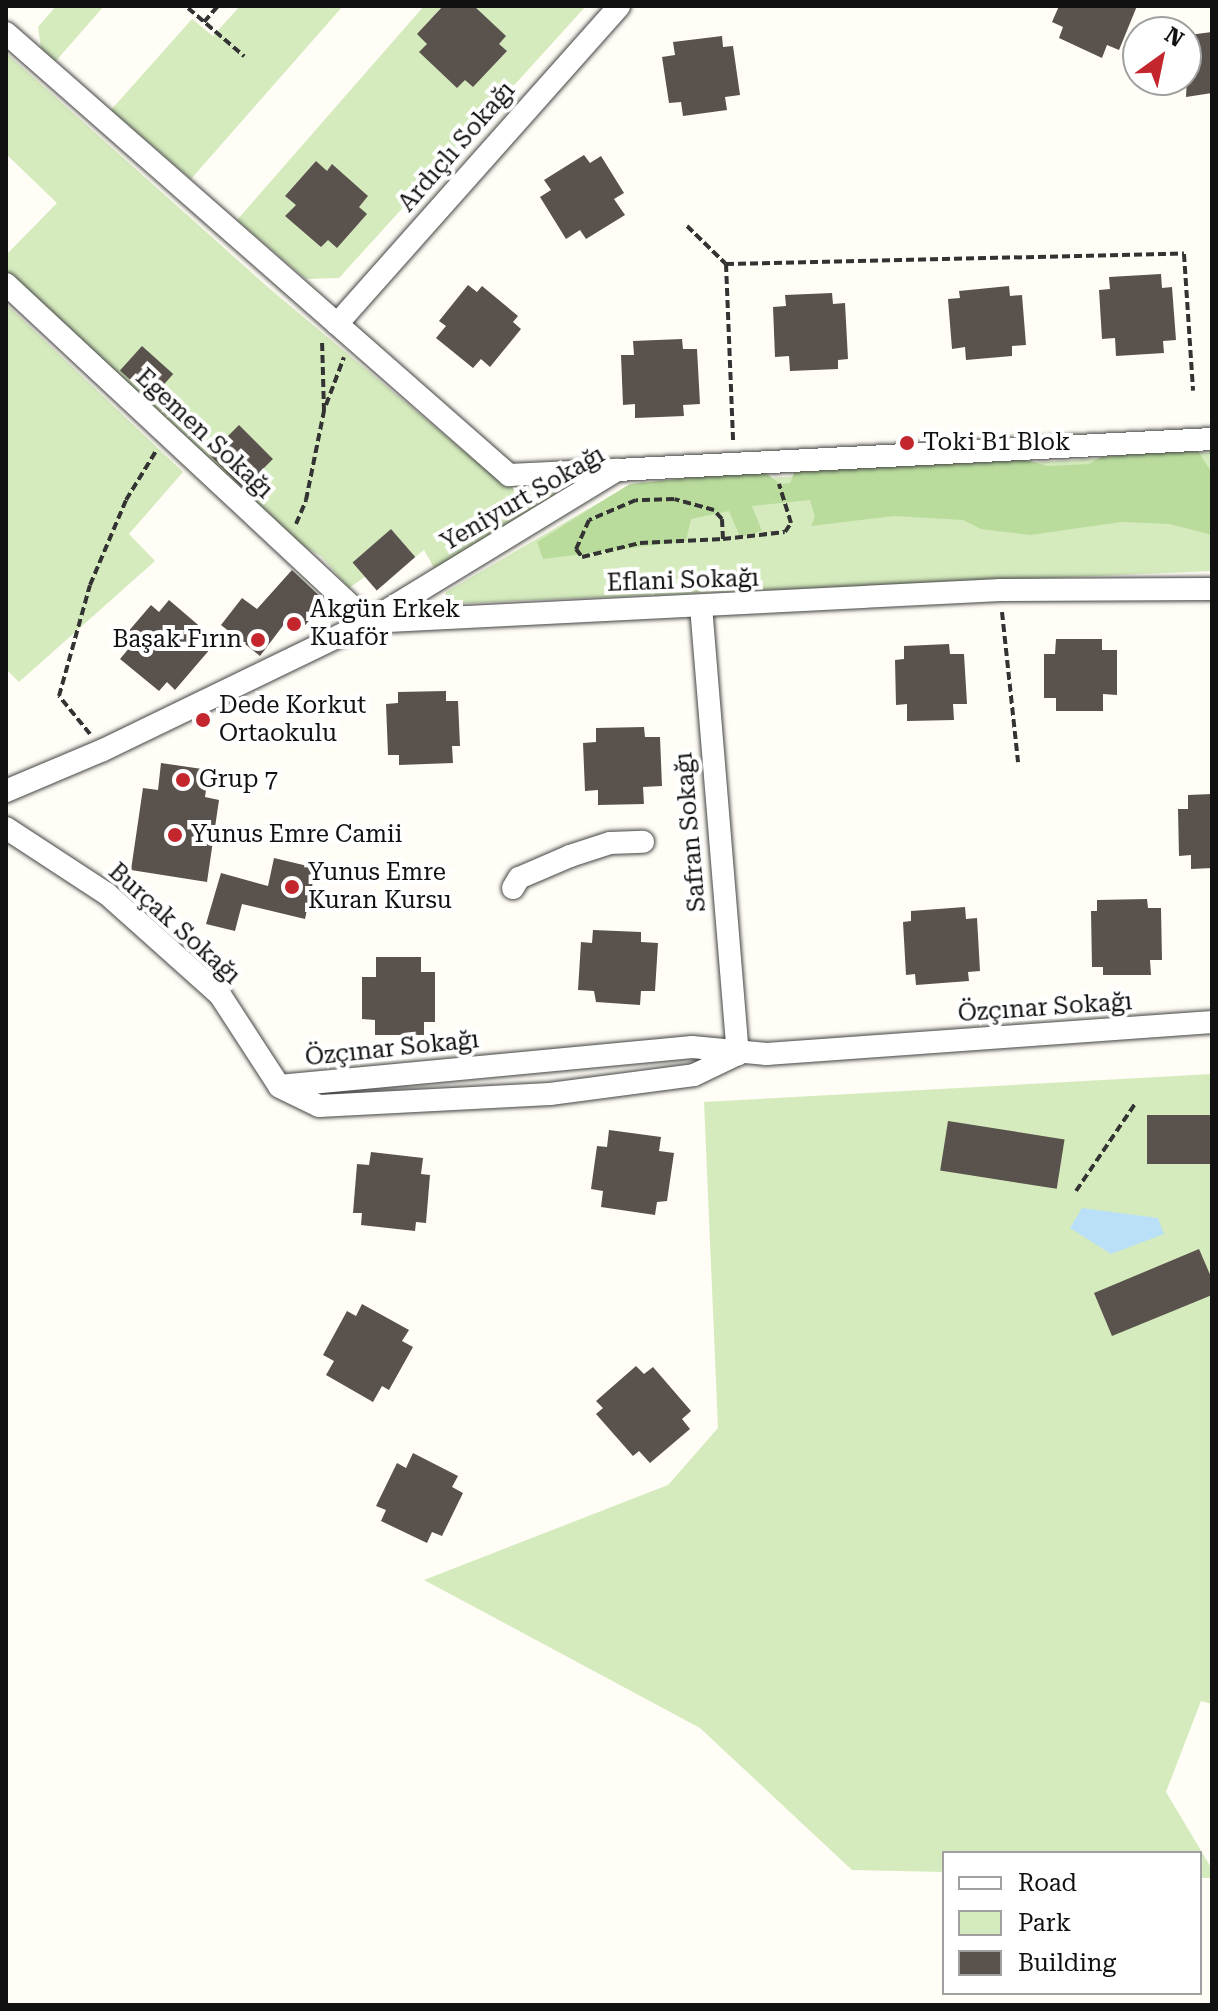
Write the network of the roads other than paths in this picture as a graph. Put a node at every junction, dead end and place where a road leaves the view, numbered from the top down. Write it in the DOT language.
graph roads {
  1 [pos="619,6"];
  2 [pos="6,33"];
  3 [pos="6,284"];
  4 [pos="345,331"];
  5 [pos="1212,439"];
  6 [pos="617,470"];
  7 [pos="1212,589"];
  8 [pos="701,606"];
  9 [pos="368,622"];
  10 [pos="6,791"];
  11 [pos="6,828"];
  12 [pos="643,842"];
  13 [pos="513,888"];
  14 [pos="1212,1022"];
  15 [pos="738,1054"];
  16 [pos="279,1086"];
  1 -- 4 [label="street, Ardıçlı Sokağı"];
  2 -- 4 [label="street"];
  3 -- 9 [label="street, Egemen Sokağı"];
  4 -- 6 [label="street"];
  5 -- 6 [label="street, Yeniyurt Sokağı"];
  6 -- 9 [label="street, Yeniyurt Sokağı"];
  7 -- 8 [label="street, Eflani Sokağı"];
  8 -- 9 [label="street, Eflani Sokağı"];
  8 -- 15 [label="street, Safran Sokağı"];
  9 -- 10 [label="street, Yeniyurt Sokağı"];
  11 -- 16 [label="street, Burçak Sokağı"];
  12 -- 13 [label="street"];
  14 -- 15 [label="street, Özçınar Sokağı"];
  15 -- 16 [label="street, Özçınar Sokağı"];
  15 -- 16 [label="street, Özçınar Sokağı"];
}
